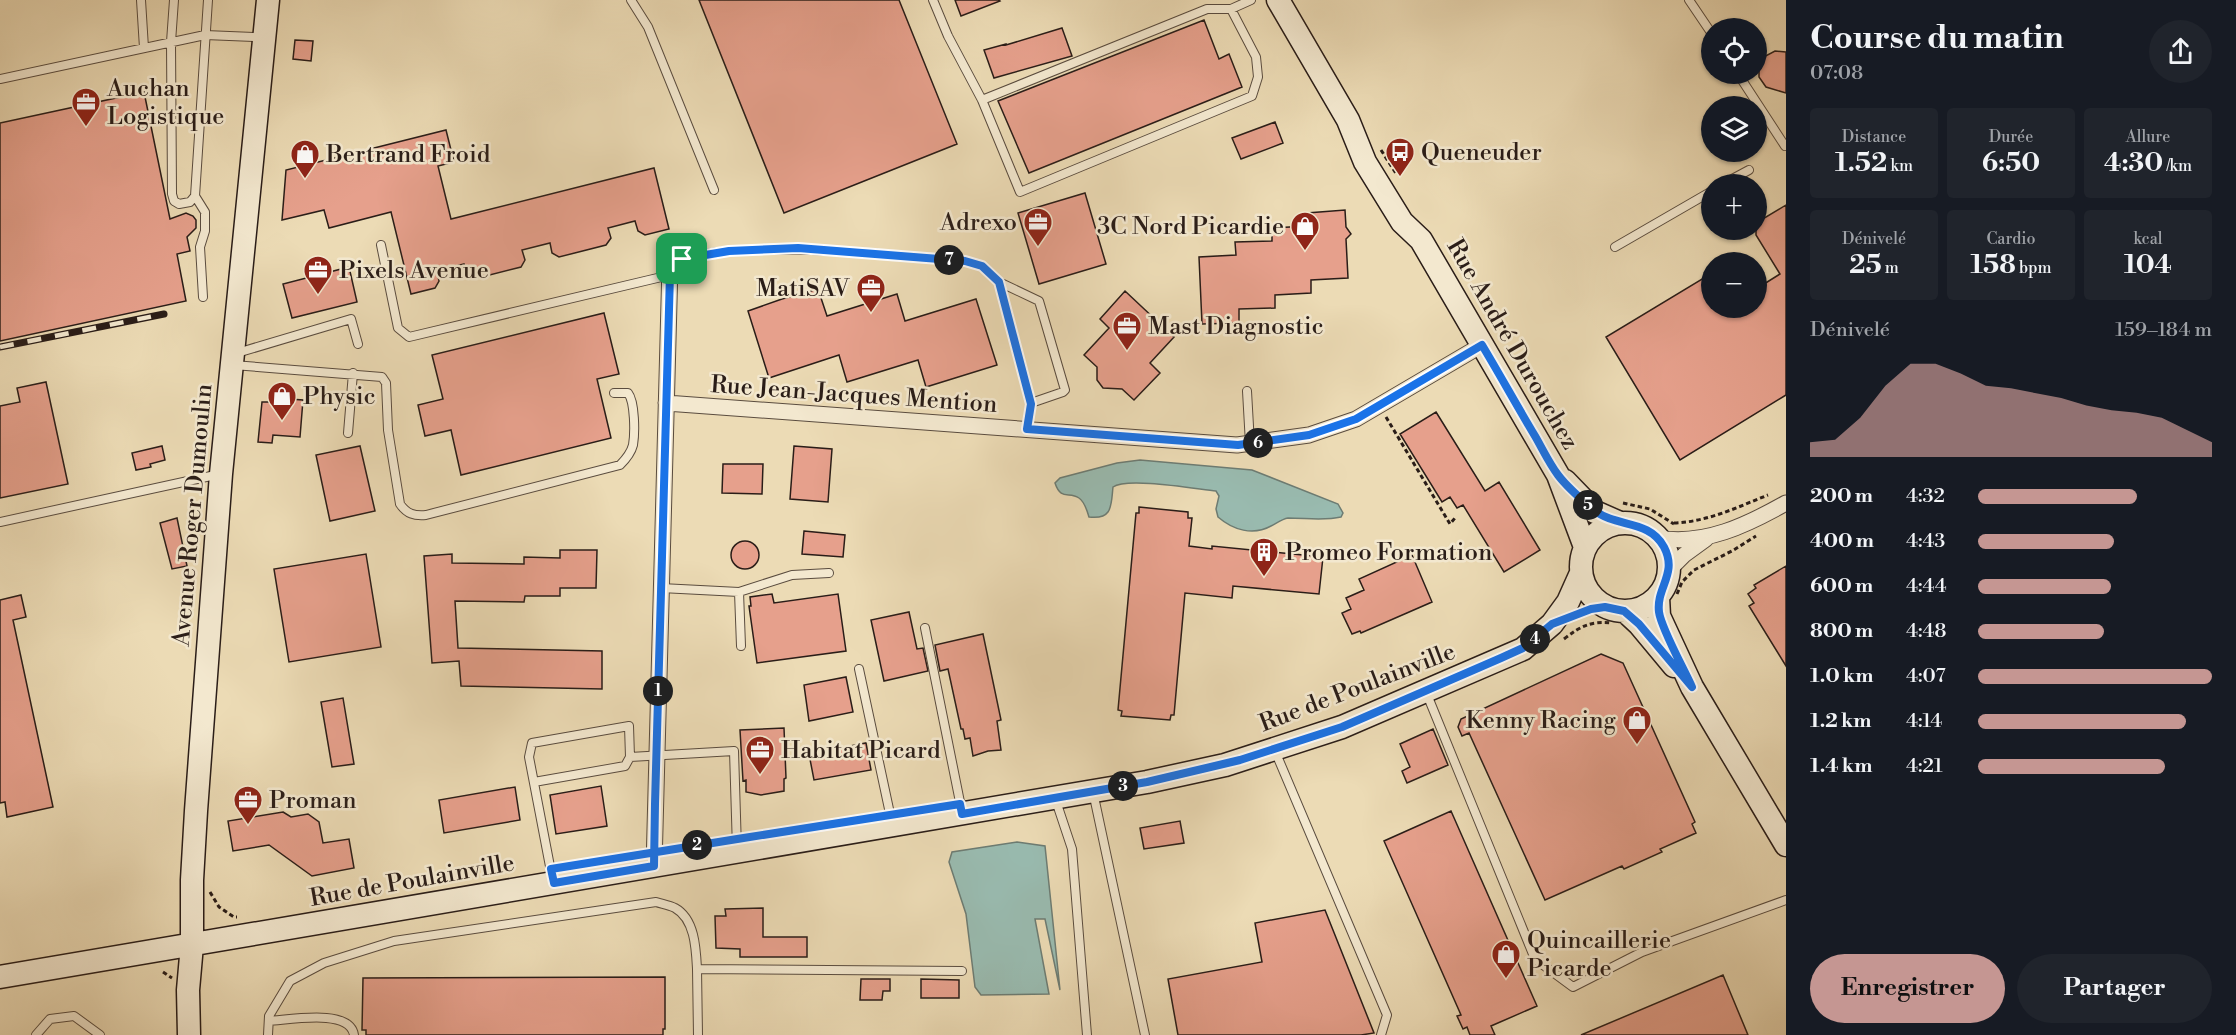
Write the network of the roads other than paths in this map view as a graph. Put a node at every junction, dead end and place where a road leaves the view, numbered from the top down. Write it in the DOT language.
graph roads {
  1 [pos="141,0"];
  2 [pos="174,0"];
  3 [pos="208,0"];
  4 [pos="268,0"];
  5 [pos="631,0"];
  6 [pos="933,0"];
  7 [pos="1251,0"];
  8 [pos="1278,0"];
  9 [pos="1689,0"];
  10 [pos="1231,9"];
  11 [pos="1701,18"];
  12 [pos="205,35"];
  13 [pos="264,39"];
  14 [pos="171,42"];
  15 [pos="144,48"];
  16 [pos="0,80"];
  17 [pos="1745,84"];
  18 [pos="982,100"];
  19 [pos="1785,146"];
  20 [pos="1749,170"];
  21 [pos="1742,174"];
  22 [pos="714,190"];
  23 [pos="195,196"];
  24 [pos="1701,197"];
  25 [pos="381,245"];
  26 [pos="1615,247"];
  27 [pos="670,270"];
  28 [pos="999,282"];
  29 [pos="203,297"];
  30 [pos="358,344"];
  31 [pos="1482,345"];
  32 [pos="232,360"];
  33 [pos="353,373"];
  34 [pos="1247,391"];
  35 [pos="614,393"];
  36 [pos="666,403"];
  37 [pos="1031,404"];
  38 [pos="1027,429"];
  39 [pos="348,433"];
  40 [pos="1250,444"];
  41 [pos="221,474"];
  42 [pos="1558,475"];
  43 [pos="1786,503"];
  44 [pos="1619,513"];
  45 [pos="0,522"];
  46 [pos="1658,538"];
  47 [pos="1708,538"];
  48 [pos="1585,547"];
  49 [pos="1680,572"];
  50 [pos="829,573"];
  51 [pos="1581,573"];
  52 [pos="661,588"];
  53 [pos="740,592"];
  54 [pos="1658,597"];
  55 [pos="1615,609"];
  56 [pos="1552,624"];
  57 [pos="925,628"];
  58 [pos="741,646"];
  59 [pos="859,669"];
  60 [pos="1692,687"];
  61 [pos="1425,690"];
  62 [pos="1274,749"];
  63 [pos="657,755"];
  64 [pos="630,757"];
  65 [pos="534,782"];
  66 [pos="1093,791"];
  67 [pos="1054,797"];
  68 [pos="962,814"];
  69 [pos="892,826"];
  70 [pos="1786,845"];
  71 [pos="737,852"];
  72 [pos="654,866"];
  73 [pos="554,883"];
  74 [pos="1786,900"];
  75 [pos="192,945"];
  76 [pos="697,969"];
  77 [pos="962,971"];
  78 [pos="0,977"];
  79 [pos="269,1021"];
  80 [pos="36,1035"];
  81 [pos="100,1035"];
  82 [pos="189,1035"];
  83 [pos="268,1035"];
  84 [pos="354,1035"];
  85 [pos="698,1035"];
  86 [pos="1087,1035"];
  87 [pos="1145,1035"];
  88 [pos="1381,1035"];
  1 -- 15 [label="lane"];
  2 -- 14 [label="lane"];
  3 -- 12 [label="lane"];
  4 -- 13 [label="main road, Avenue Roger Dumoulin"];
  5 -- 22 [label="lane"];
  6 -- 18 [label="lane"];
  7 -- 10 [label="lane"];
  8 -- 31 [label="main road, Rue André Durouchez"];
  9 -- 11 [label="lane"];
  10 -- 18 [label="lane"];
  10 -- 18 [label="lane"];
  12 -- 13 [label="lane"];
  12 -- 14 [label="lane"];
  12 -- 23 [label="lane"];
  13 -- 32 [label="main road, Avenue Roger Dumoulin"];
  14 -- 15 [label="lane"];
  14 -- 23 [label="lane"];
  15 -- 16 [label="lane"];
  17 -- 19 [label="lane"];
  20 -- 21 [label="lane"];
  23 -- 29 [label="lane"];
  24 -- 26 [label="lane"];
  25 -- 27 [label="lane"];
  27 -- 28 [label="lane"];
  27 -- 36 [label="street"];
  28 -- 37 [label="lane"];
  28 -- 37 [label="lane"];
  30 -- 32 [label="lane"];
  31 -- 40 [label="street, Rue Jean-Jacques Mention"];
  31 -- 42 [label="main road, Rue André Durouchez"];
  32 -- 33 [label="lane"];
  32 -- 41 [label="main road, Avenue Roger Dumoulin"];
  33 -- 35 [label="lane"];
  33 -- 39 [label="lane"];
  34 -- 40 [label="lane"];
  36 -- 38 [label="street, Rue Jean-Jacques Mention"];
  36 -- 52 [label="street"];
  37 -- 38 [label="lane"];
  38 -- 40 [label="street, Rue Jean-Jacques Mention"];
  41 -- 45 [label="lane"];
  41 -- 75 [label="main road, Avenue Roger Dumoulin"];
  42 -- 44 [label="main road, Rue André Durouchez"];
  42 -- 48 [label="main road, Rue André Durouchez"];
  43 -- 47 [label="street"];
  44 -- 46 [label="main road"];
  44 -- 48 [label="main road"];
  46 -- 47 [label="street"];
  46 -- 49 [label="main road"];
  47 -- 49 [label="street"];
  48 -- 51 [label="main road"];
  49 -- 54 [label="main road"];
  50 -- 53 [label="lane"];
  51 -- 55 [label="main road"];
  51 -- 56 [label="main road, Rue de Poulainville"];
  52 -- 53 [label="lane"];
  52 -- 63 [label="street"];
  53 -- 58 [label="lane"];
  54 -- 55 [label="main road"];
  54 -- 60 [label="main road"];
  55 -- 56 [label="main road, Rue de Poulainville"];
  55 -- 60 [label="main road"];
  56 -- 61 [label="main road, Rue de Poulainville"];
  57 -- 68 [label="lane"];
  59 -- 69 [label="lane"];
  60 -- 70 [label="main road"];
  61 -- 62 [label="main road, Rue de Poulainville"];
  61 -- 74 [label="lane"];
  62 -- 66 [label="main road, Rue de Poulainville"];
  62 -- 88 [label="lane"];
  63 -- 64 [label="lane"];
  63 -- 71 [label="lane"];
  63 -- 72 [label="street"];
  64 -- 65 [label="lane"];
  64 -- 65 [label="lane"];
  65 -- 73 [label="lane"];
  66 -- 67 [label="main road, Rue de Poulainville"];
  66 -- 87 [label="lane"];
  67 -- 68 [label="main road, Rue de Poulainville"];
  67 -- 86 [label="lane"];
  68 -- 69 [label="main road, Rue de Poulainville"];
  69 -- 71 [label="main road, Rue de Poulainville"];
  71 -- 72 [label="main road, Rue de Poulainville"];
  72 -- 73 [label="main road, Rue de Poulainville"];
  73 -- 75 [label="main road, Rue de Poulainville"];
  75 -- 78 [label="main road, Rue de Poulainville"];
  75 -- 82 [label="main road, Avenue Roger Dumoulin"];
  76 -- 77 [label="lane"];
  76 -- 79 [label="lane"];
  76 -- 85 [label="lane"];
  79 -- 83 [label="lane"];
  79 -- 84 [label="lane"];
  80 -- 81 [label="lane"];
}
